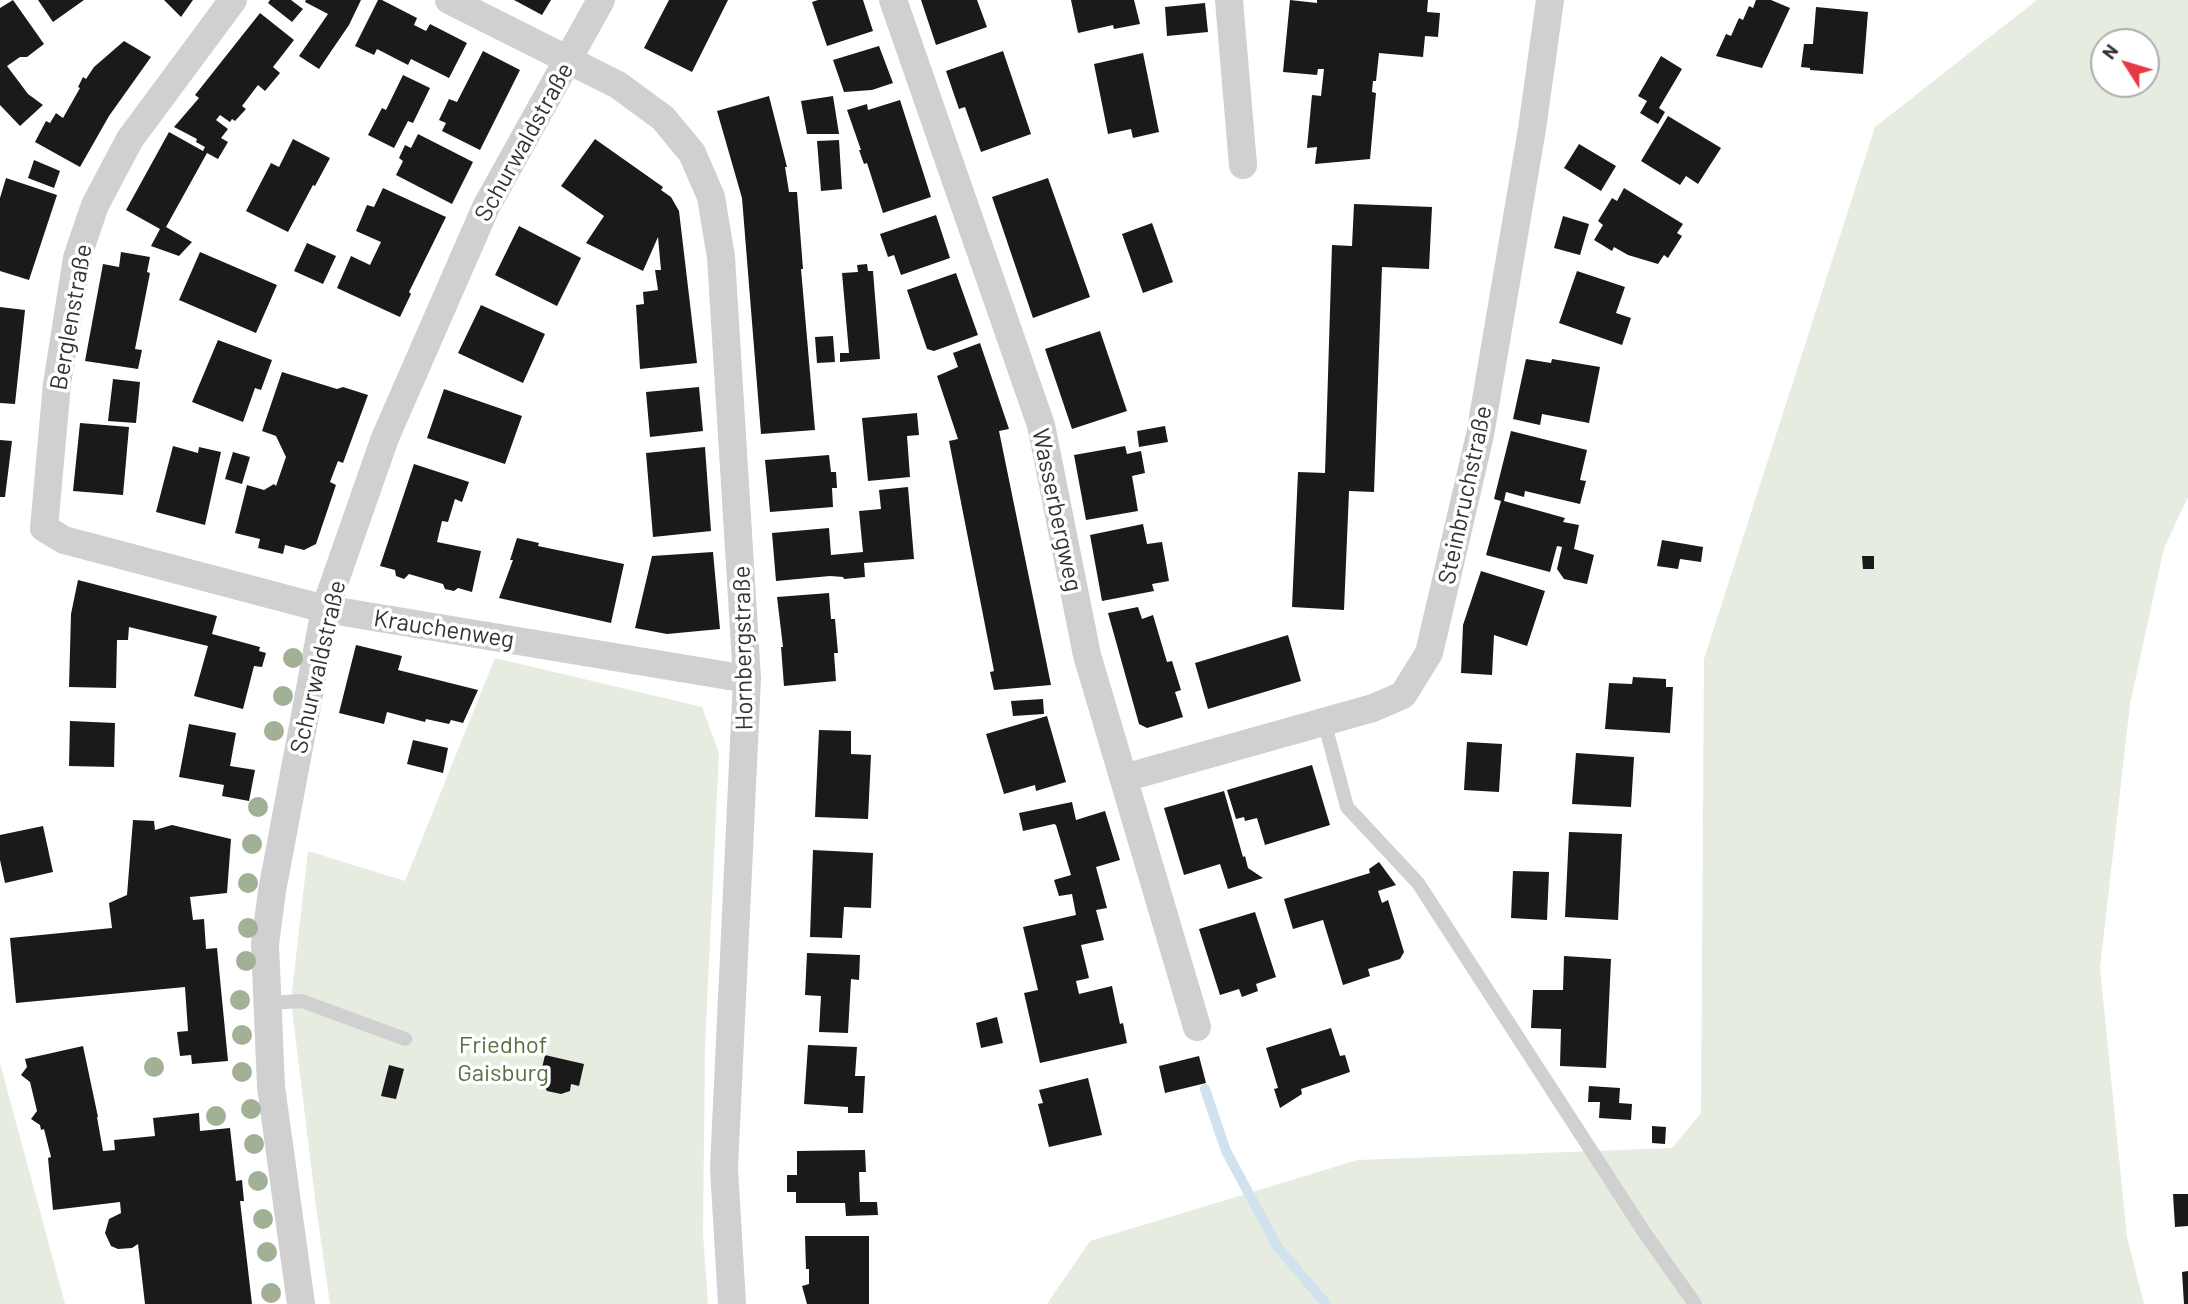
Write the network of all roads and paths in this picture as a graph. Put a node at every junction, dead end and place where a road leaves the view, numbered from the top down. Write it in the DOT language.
graph roads {
  1 [pos="233,0"];
  2 [pos="449,0"];
  3 [pos="601,0"];
  4 [pos="893,0"];
  5 [pos="1229,0"];
  6 [pos="1550,0"];
  7 [pos="568,61"];
  8 [pos="1243,165"];
  9 [pos="64,540"];
  10 [pos="325,609"];
  11 [pos="747,679"];
  12 [pos="1324,720"];
  13 [pos="1124,778"];
  14 [pos="268,1003"];
  15 [pos="1197,1027"];
  16 [pos="405,1039"];
  17 [pos="301,1304"];
  18 [pos="732,1304"];
  19 [pos="1695,1304"];
  1 -- 9 [label="street, Berglenstraße"];
  2 -- 7 [label="street, Hornbergstraße"];
  3 -- 7 [label="street, Schurwaldstraße"];
  4 -- 13 [label="street, Wasserbergweg"];
  5 -- 8 [label="street"];
  6 -- 12 [label="street, Steinbruchstraße"];
  7 -- 10 [label="street, Schurwaldstraße"];
  7 -- 11 [label="street, Hornbergstraße"];
  9 -- 10 [label="street, Krauchenweg"];
  10 -- 11 [label="street, Krauchenweg"];
  10 -- 14 [label="street, Schurwaldstraße"];
  11 -- 18 [label="street, Hornbergstraße"];
  12 -- 13 [label="street, Steinbruchstraße"];
  12 -- 19 [label="lane"];
  13 -- 15 [label="street, Wasserbergweg"];
  14 -- 16 [label="lane"];
  14 -- 17 [label="street, Schurwaldstraße"];
}
